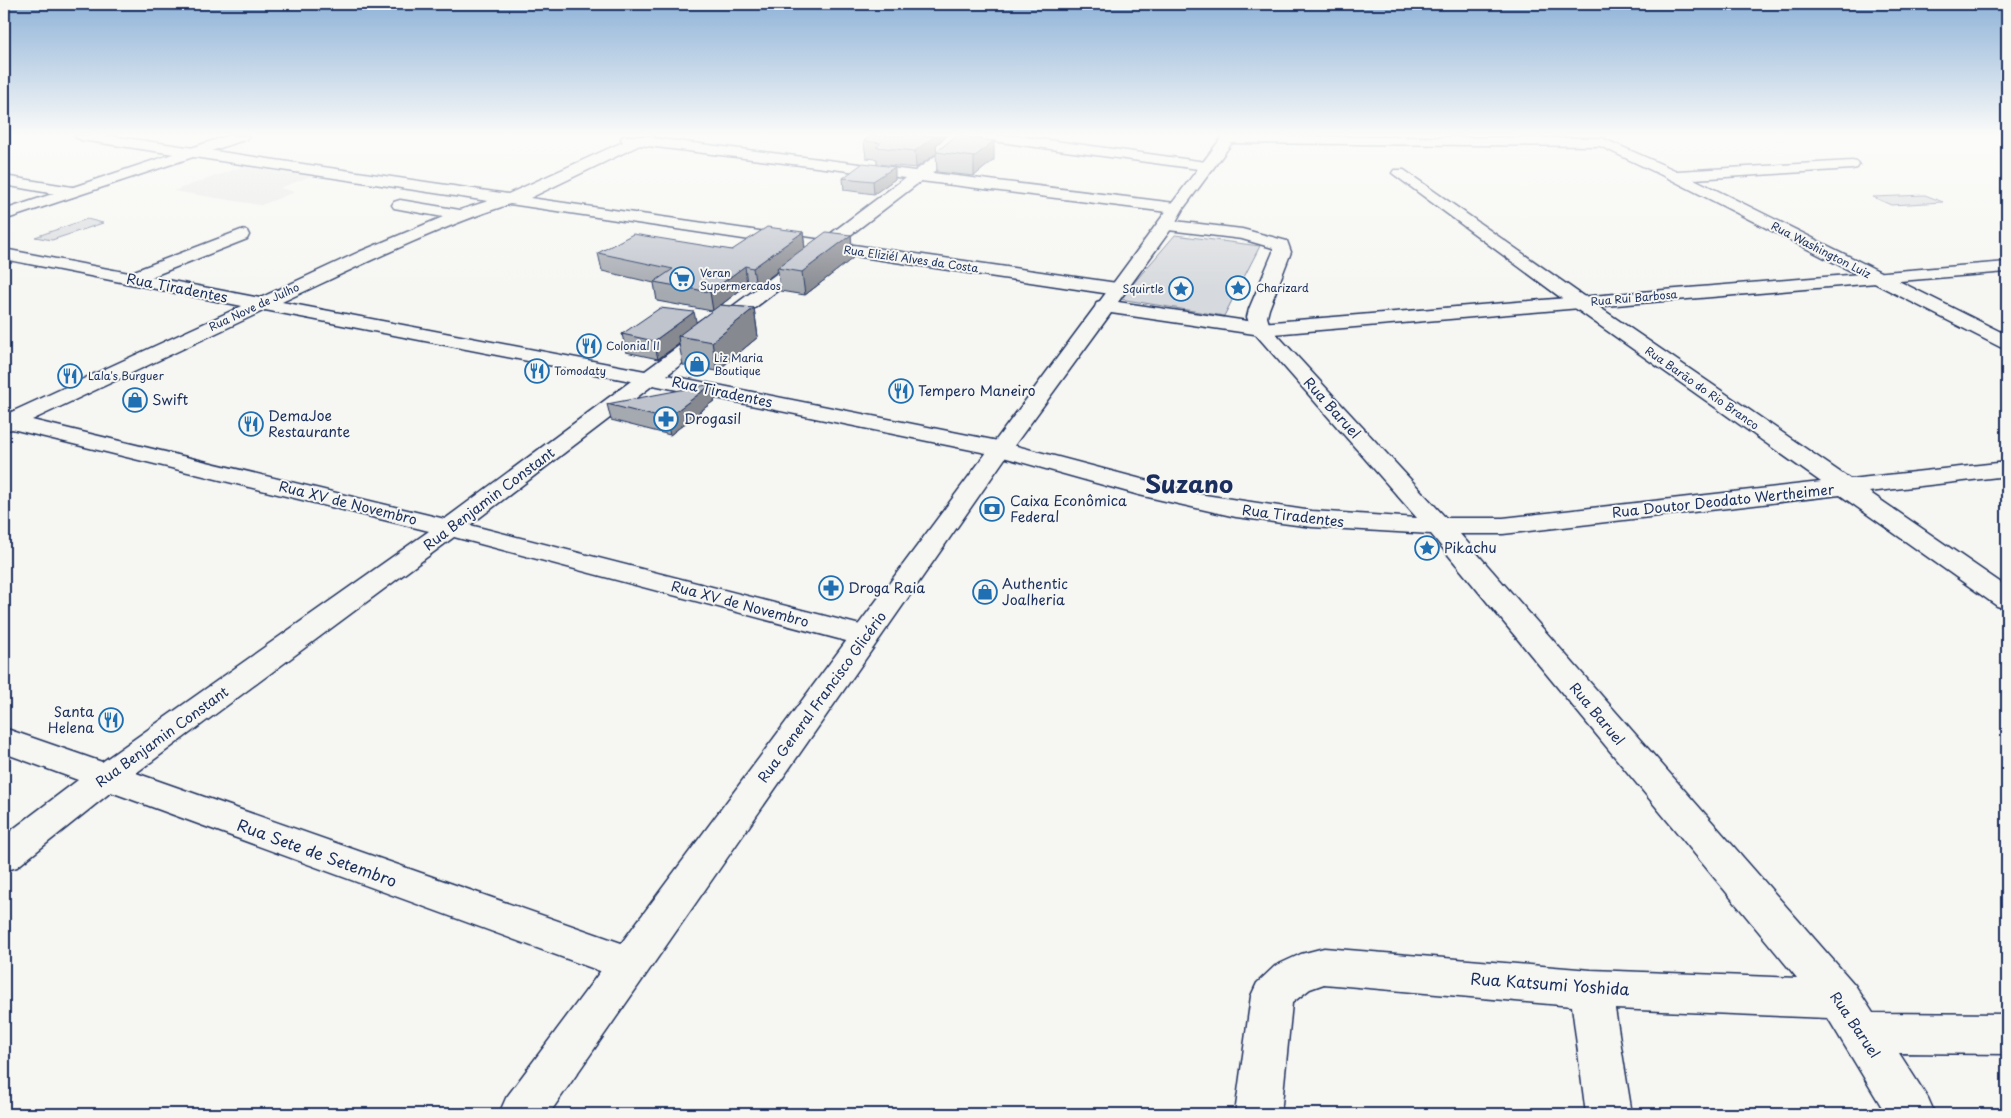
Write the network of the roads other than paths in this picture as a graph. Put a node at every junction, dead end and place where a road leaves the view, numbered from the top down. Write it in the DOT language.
graph roads {
  1 [pos="50,188"];
  2 [pos="84,188"];
  3 [pos="432,188"];
  4 [pos="537,188"];
  5 [pos="902,188"];
  6 [pos="1010,188"];
  7 [pos="1190,188"];
  8 [pos="1420,188"];
  9 [pos="1699,188"];
  10 [pos="72,192"];
  11 [pos="508,199"];
  12 [pos="400,205"];
  13 [pos="1175,208"];
  14 [pos="4,215"];
  15 [pos="461,215"];
  16 [pos="1166,225"];
  17 [pos="241,235"];
  18 [pos="822,246"];
  19 [pos="4,254"];
  20 [pos="2007,266"];
  21 [pos="1874,278"];
  22 [pos="130,279"];
  23 [pos="1117,289"];
  24 [pos="1579,302"];
  25 [pos="261,304"];
  26 [pos="1104,306"];
  27 [pos="1262,329"];
  28 [pos="2007,343"];
  29 [pos="651,377"];
  30 [pos="6,422"];
  31 [pos="1000,449"];
  32 [pos="2007,469"];
  33 [pos="1847,488"];
  34 [pos="1439,527"];
  35 [pos="450,528"];
  36 [pos="2007,600"];
  37 [pos="865,636"];
  38 [pos="4,740"];
  39 [pos="106,777"];
  40 [pos="4,856"];
  41 [pos="630,964"];
  42 [pos="1591,989"];
  43 [pos="1850,1016"];
  44 [pos="2007,1034"];
  45 [pos="522,1114"];
  46 [pos="1258,1114"];
  47 [pos="1610,1114"];
  48 [pos="1912,1114"];
  1 -- 10 [label="street"];
  2 -- 10 [label="street"];
  3 -- 11 [label="street, Rua Eliziél Alves da Costa"];
  4 -- 11 [label="street, Rua Nove de Julho"];
  5 -- 18 [label="street, Rua Benjamin Constant"];
  6 -- 13 [label="street"];
  7 -- 13 [label="street, Rua General Francisco Glicério"];
  8 -- 24 [label="street, Rua Barão do Rio Branco"];
  9 -- 21 [label="street, Rua Washington Luiz"];
  10 -- 14 [label="street"];
  11 -- 15 [label="street, Rua Nove de Julho"];
  11 -- 18 [label="street, Rua Eliziél Alves da Costa"];
  12 -- 15 [label="street"];
  13 -- 16 [label="street, Rua General Francisco Glicério"];
  15 -- 25 [label="street, Rua Nove de Julho"];
  16 -- 23 [label="street, Rua General Francisco Glicério"];
  16 -- 27 [label="street"];
  17 -- 22 [label="street"];
  18 -- 23 [label="street, Rua Eliziél Alves da Costa"];
  18 -- 29 [label="street, Rua Benjamin Constant"];
  19 -- 22 [label="street, Rua Tiradentes"];
  20 -- 21 [label="street, Rua Rui Barbosa"];
  21 -- 24 [label="street, Rua Rui Barbosa"];
  21 -- 28 [label="street, Rua Washington Luiz"];
  22 -- 25 [label="street, Rua Tiradentes"];
  23 -- 26 [label="street, Rua General Francisco Glicério"];
  24 -- 27 [label="street, Rua Rui Barbosa"];
  24 -- 33 [label="street, Rua Barão do Rio Branco"];
  25 -- 29 [label="street, Rua Tiradentes"];
  25 -- 30 [label="street, Rua Nove de Julho"];
  26 -- 27 [label="street, Rua Rui Barbosa"];
  26 -- 31 [label="street, Rua General Francisco Glicério"];
  27 -- 34 [label="street, Rua Baruel"];
  29 -- 31 [label="street, Rua Tiradentes"];
  29 -- 35 [label="street, Rua Benjamin Constant"];
  30 -- 35 [label="street, Rua XV de Novembro"];
  31 -- 34 [label="street, Rua Tiradentes"];
  31 -- 37 [label="street, Rua General Francisco Glicério"];
  32 -- 33 [label="street, Rua Doutor Deodato Wertheimer"];
  33 -- 34 [label="street, Rua Doutor Deodato Wertheimer"];
  33 -- 36 [label="street, Rua Barão do Rio Branco"];
  34 -- 43 [label="street, Rua Baruel"];
  35 -- 37 [label="street, Rua XV de Novembro"];
  35 -- 39 [label="street, Rua Benjamin Constant"];
  37 -- 41 [label="street, Rua General Francisco Glicério"];
  38 -- 39 [label="street, Rua Sete de Setembro"];
  39 -- 40 [label="street, Rua Benjamin Constant"];
  39 -- 41 [label="street, Rua Sete de Setembro"];
  41 -- 45 [label="street, Rua General Francisco Glicério"];
  42 -- 43 [label="street, Rua Katsumi Yoshida"];
  42 -- 46 [label="street, Rua Katsumi Yoshida"];
  42 -- 47 [label="street"];
  43 -- 44 [label="street, Rua Katsumi Yoshida"];
  43 -- 48 [label="street, Rua Baruel"];
}
